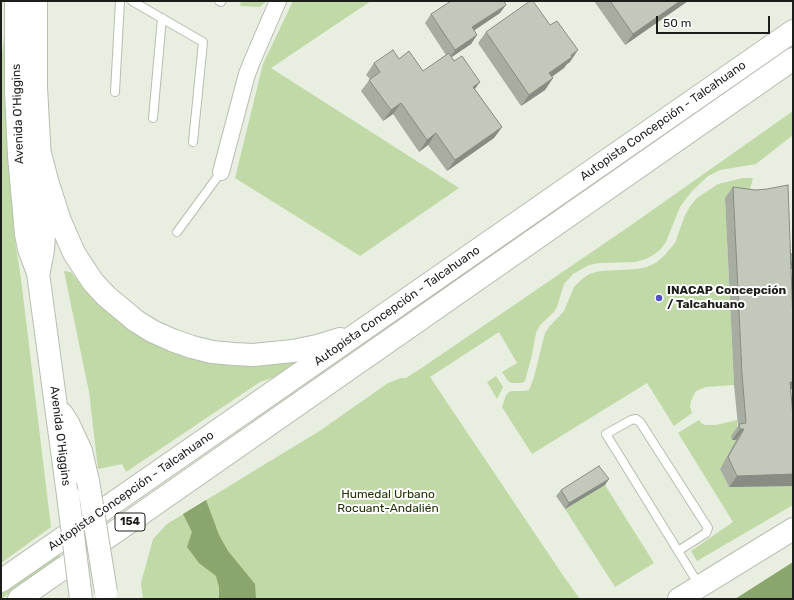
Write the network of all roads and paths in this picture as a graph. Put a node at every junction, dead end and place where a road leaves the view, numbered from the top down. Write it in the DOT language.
graph roads {
  1 [pos="16,1"];
  2 [pos="36,1"];
  3 [pos="120,1"];
  4 [pos="132,1"];
  5 [pos="278,1"];
  6 [pos="162,18"];
  7 [pos="793,31"];
  8 [pos="793,59"];
  9 [pos="115,92"];
  10 [pos="153,118"];
  11 [pos="192,142"];
  12 [pos="38,146"];
  13 [pos="221,172"];
  14 [pos="177,232"];
  15 [pos="38,272"];
  16 [pos="365,328"];
  17 [pos="56,405"];
  18 [pos="793,529"];
  19 [pos="678,551"];
  20 [pos="1,581"];
  21 [pos="699,586"];
  22 [pos="106,596"];
  23 [pos="18,599"];
  24 [pos="81,599"];
  25 [pos="679,599"];
  1 -- 15 [label="main road, Avenida O'Higgins"];
  2 -- 12 [label="main road, Avenida O'Higgins"];
  3 -- 9 [label="lane"];
  4 -- 6 [label="lane"];
  5 -- 13 [label="street"];
  6 -- 10 [label="lane"];
  6 -- 11 [label="lane"];
  7 -- 16 [label="main road, Autopista Concepción - Talcahuano"];
  8 -- 23 [label="main road, Autopista Concepción - Talcahuano / 154"];
  12 -- 15 [label="main road, Avenida O'Higgins"];
  12 -- 16 [label="main road"];
  13 -- 14 [label="lane"];
  15 -- 17 [label="main road, Avenida O'Higgins"];
  16 -- 20 [label="main road, Autopista Concepción - Talcahuano"];
  17 -- 22 [label="main road, bridge"];
  17 -- 24 [label="main road, Avenida O'Higgins, bridge"];
  18 -- 21 [label="main road"];
  19 -- 19 [label="lane"];
  19 -- 21 [label="lane"];
  21 -- 25 [label="main road"];
}
